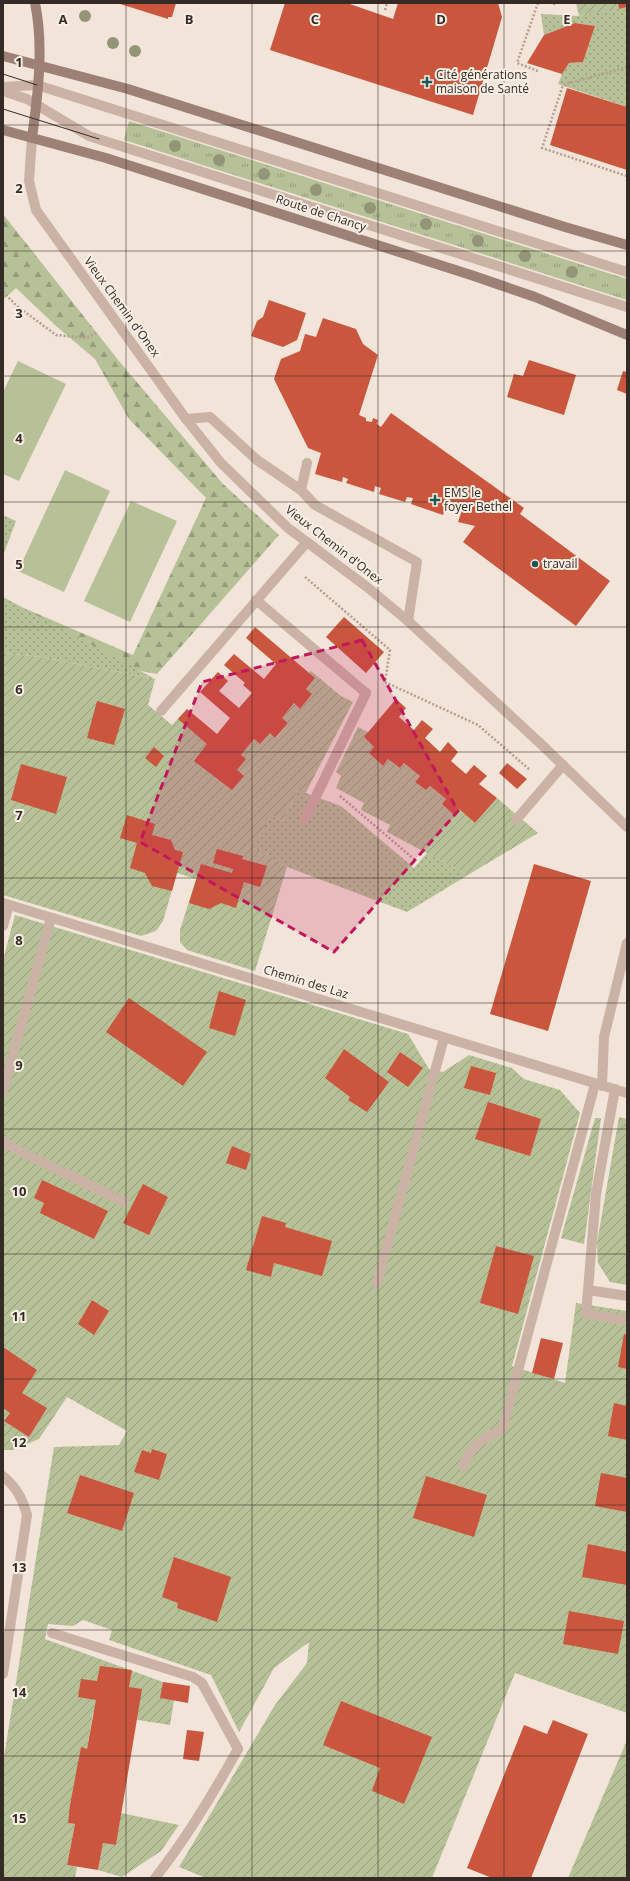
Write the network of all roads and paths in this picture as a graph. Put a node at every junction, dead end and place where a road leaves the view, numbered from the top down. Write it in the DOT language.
graph roads {
  1 [pos="35,3"];
  2 [pos="387,3"];
  3 [pos="538,3"];
  4 [pos="385,10"];
  5 [pos="3,56"];
  6 [pos="38,66"];
  7 [pos="627,67"];
  8 [pos="538,71"];
  9 [pos="37,85"];
  10 [pos="3,87"];
  11 [pos="3,91"];
  12 [pos="36,104"];
  13 [pos="3,130"];
  14 [pos="32,138"];
  15 [pos="627,176"];
  16 [pos="627,245"];
  17 [pos="627,272"];
  18 [pos="3,292"];
  19 [pos="627,307"];
  20 [pos="116,322"];
  21 [pos="627,335"];
  22 [pos="186,419"];
  23 [pos="307,463"];
  24 [pos="301,490"];
  25 [pos="306,542"];
  26 [pos="288,563"];
  27 [pos="256,600"];
  28 [pos="408,621"];
  29 [pos="385,682"];
  30 [pos="366,693"];
  31 [pos="161,711"];
  32 [pos="563,765"];
  33 [pos="323,781"];
  34 [pos="547,785"];
  35 [pos="305,818"];
  36 [pos="516,820"];
  37 [pos="627,827"];
  38 [pos="415,860"];
  39 [pos="6,904"];
  40 [pos="51,918"];
  41 [pos="3,926"];
  42 [pos="627,943"];
  43 [pos="444,1038"];
  44 [pos="599,1085"];
  45 [pos="615,1089"];
  46 [pos="3,1091"];
  47 [pos="627,1093"];
  48 [pos="3,1141"];
  49 [pos="124,1202"];
  50 [pos="377,1283"];
  51 [pos="588,1290"];
  52 [pos="627,1296"];
  53 [pos="627,1320"];
  54 [pos="463,1466"];
  55 [pos="3,1476"];
  56 [pos="52,1633"];
  57 [pos="3,1674"];
  58 [pos="155,1878"];
  1 -- 6 [label="main road"];
  2 -- 4 [label="path"];
  3 -- 8 [label="path"];
  5 -- 6 [label="main road"];
  6 -- 9 [label="main road"];
  6 -- 16 [label="main road"];
  7 -- 15 [label="path"];
  9 -- 10 [label="street"];
  9 -- 12 [label="main road"];
  9 -- 17 [label="street"];
  11 -- 12 [label="street"];
  12 -- 14 [label="main road"];
  12 -- 19 [label="street"];
  13 -- 14 [label="main road, Route de Chancy"];
  14 -- 20 [label="street, Vieux Chemin d'Onex"];
  14 -- 21 [label="main road, Route de Chancy"];
  18 -- 20 [label="path"];
  20 -- 22 [label="street, Vieux Chemin d'Onex"];
  22 -- 24 [label="street"];
  22 -- 25 [label="street, Vieux Chemin d'Onex"];
  23 -- 24 [label="street"];
  24 -- 28 [label="street"];
  25 -- 26 [label="street"];
  25 -- 28 [label="street, Vieux Chemin d'Onex"];
  26 -- 27 [label="street"];
  26 -- 29 [label="path"];
  27 -- 30 [label="street"];
  27 -- 31 [label="street"];
  28 -- 32 [label="street, Vieux Chemin d'Onex"];
  29 -- 30 [label="path"];
  29 -- 34 [label="path"];
  30 -- 33 [label="street"];
  32 -- 34 [label="street"];
  32 -- 37 [label="street, Vieux Chemin d'Onex"];
  33 -- 35 [label="street"];
  33 -- 38 [label="path"];
  34 -- 36 [label="street"];
  39 -- 40 [label="street, Chemin des Laz"];
  39 -- 41 [label="street"];
  40 -- 43 [label="street, Chemin des Laz"];
  40 -- 46 [label="street"];
  42 -- 44 [label="street"];
  43 -- 44 [label="street, Chemin des Laz"];
  43 -- 50 [label="street"];
  44 -- 45 [label="street"];
  44 -- 54 [label="street"];
  45 -- 47 [label="street"];
  45 -- 51 [label="street"];
  48 -- 49 [label="street"];
  51 -- 52 [label="street"];
  51 -- 53 [label="street"];
  55 -- 57 [label="street"];
  56 -- 58 [label="street"];
}
